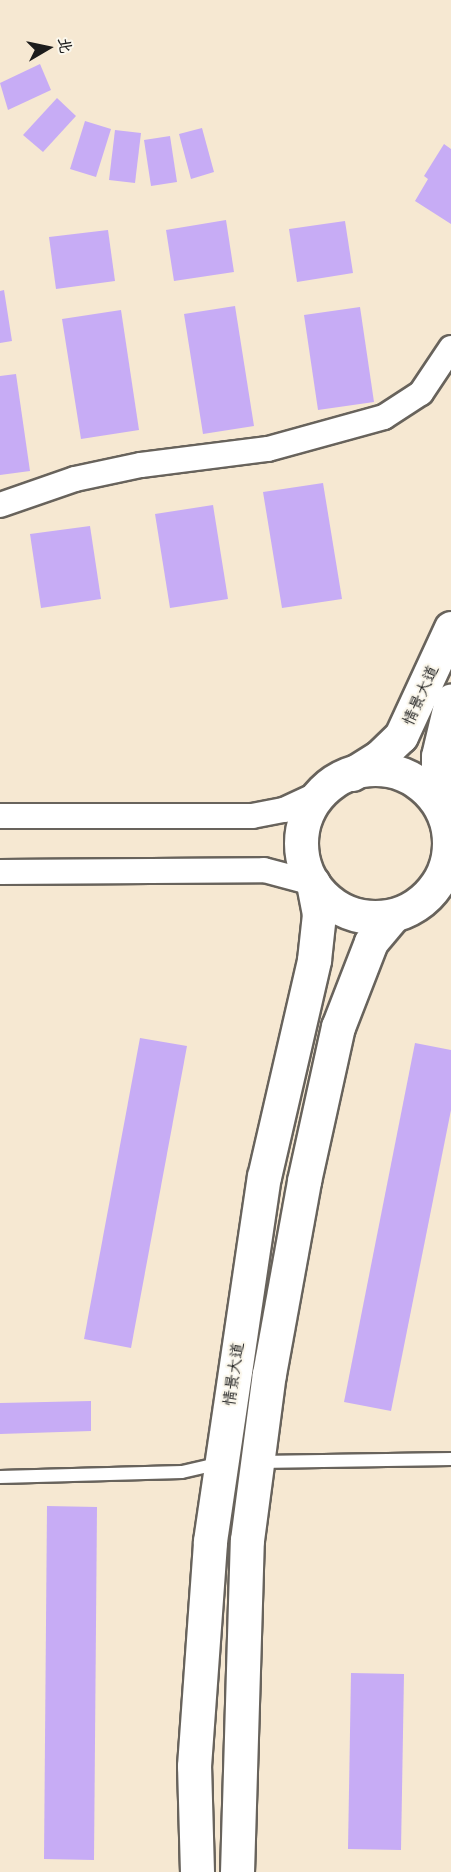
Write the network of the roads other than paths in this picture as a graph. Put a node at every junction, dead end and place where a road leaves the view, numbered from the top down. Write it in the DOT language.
graph roads {
  1 [pos="451,348"];
  2 [pos="0,505"];
  3 [pos="451,628"];
  4 [pos="451,701"];
  5 [pos="350,775"];
  6 [pos="319,794"];
  7 [pos="444,802"];
  8 [pos="0,816"];
  9 [pos="0,872"];
  10 [pos="313,883"];
  11 [pos="443,883"];
  12 [pos="393,916"];
  13 [pos="451,1459"];
  14 [pos="258,1462"];
  15 [pos="220,1463"];
  16 [pos="0,1477"];
  17 [pos="197,1872"];
  18 [pos="237,1872"];
  1 -- 2 [label="street"];
  3 -- 5 [label="street, 情景大道"];
  4 -- 7 [label="street, 情景大道"];
  5 -- 6 [label="street"];
  5 -- 7 [label="street"];
  6 -- 8 [label="street"];
  6 -- 10 [label="street"];
  7 -- 11 [label="street"];
  9 -- 10 [label="street"];
  10 -- 12 [label="street"];
  10 -- 15 [label="street, 情景大道"];
  11 -- 12 [label="street"];
  12 -- 14 [label="street"];
  13 -- 14 [label="lane"];
  14 -- 15 [label="street"];
  14 -- 18 [label="street"];
  15 -- 16 [label="lane"];
  15 -- 17 [label="street, 情景大道"];
}
